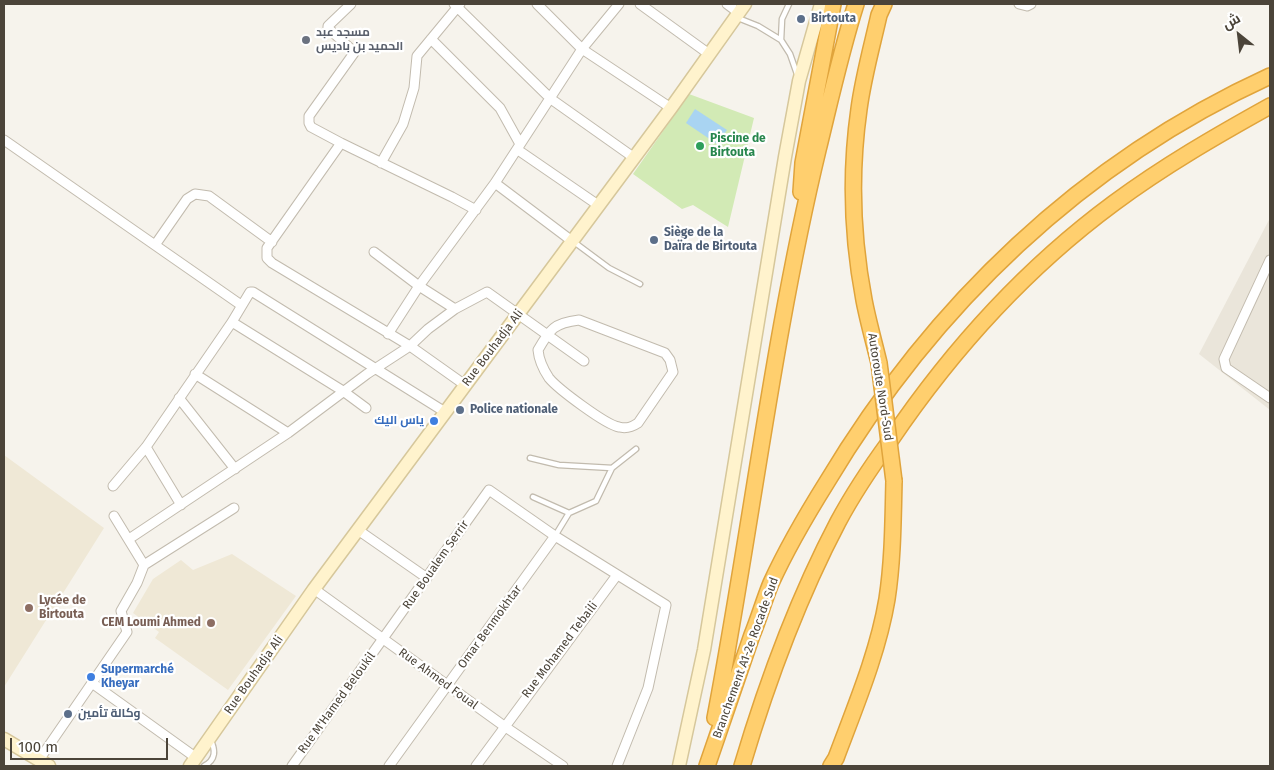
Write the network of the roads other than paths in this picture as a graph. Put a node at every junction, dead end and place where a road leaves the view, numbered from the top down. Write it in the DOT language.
graph roads {
  1 [pos="351,4"];
  2 [pos="537,4"];
  3 [pos="619,4"];
  4 [pos="640,4"];
  5 [pos="727,4"];
  6 [pos="789,4"];
  7 [pos="821,4"];
  8 [pos="832,4"];
  9 [pos="856,4"];
  10 [pos="884,4"];
  11 [pos="1019,4"];
  12 [pos="1031,4"];
  13 [pos="457,5"];
  14 [pos="741,11"];
  15 [pos="431,39"];
  16 [pos="781,40"];
  17 [pos="582,49"];
  18 [pos="709,54"];
  19 [pos="1270,76"];
  20 [pos="799,81"];
  21 [pos="551,99"];
  22 [pos="1270,106"];
  23 [pos="671,108"];
  24 [pos="4,140"];
  25 [pos="341,143"];
  26 [pos="519,147"];
  27 [pos="633,157"];
  28 [pos="381,163"];
  29 [pos="495,183"];
  30 [pos="598,205"];
  31 [pos="476,210"];
  32 [pos="572,241"];
  33 [pos="272,242"];
  34 [pos="155,245"];
  35 [pos="797,246"];
  36 [pos="374,252"];
  37 [pos="1270,260"];
  38 [pos="640,284"];
  39 [pos="419,286"];
  40 [pos="241,305"];
  41 [pos="455,309"];
  42 [pos="518,314"];
  43 [pos="232,322"];
  44 [pos="388,334"];
  45 [pos="547,334"];
  46 [pos="410,346"];
  47 [pos="584,361"];
  48 [pos="376,369"];
  49 [pos="195,374"];
  50 [pos="465,384"];
  51 [pos="343,391"];
  52 [pos="179,398"];
  53 [pos="1270,398"];
  54 [pos="366,408"];
  55 [pos="445,412"];
  56 [pos="288,433"];
  57 [pos="146,447"];
  58 [pos="636,450"];
  59 [pos="530,458"];
  60 [pos="612,468"];
  61 [pos="236,469"];
  62 [pos="113,486"];
  63 [pos="533,497"];
  64 [pos="181,505"];
  65 [pos="234,508"];
  66 [pos="569,513"];
  67 [pos="114,516"];
  68 [pos="358,530"];
  69 [pos="555,536"];
  70 [pos="129,539"];
  71 [pos="144,565"];
  72 [pos="617,575"];
  73 [pos="427,578"];
  74 [pos="314,589"];
  75 [pos="383,640"];
  76 [pos="92,683"];
  77 [pos="448,685"];
  78 [pos="504,726"];
  79 [pos="4,739"];
  80 [pos="44,763"];
  81 [pos="196,763"];
  82 [pos="292,766"];
  83 [pos="389,766"];
  84 [pos="476,766"];
  85 [pos="563,766"];
  86 [pos="616,766"];
  87 [pos="679,766"];
  88 [pos="706,766"];
  89 [pos="742,766"];
  90 [pos="832,766"];
  1 -- 25 [label="street"];
  2 -- 17 [label="street"];
  3 -- 17 [label="street"];
  4 -- 18 [label="street"];
  5 -- 14 [label="street"];
  6 -- 16 [label="lane"];
  7 -- 20 [label="main road"];
  8 -- 35 [label="highway"];
  9 -- 35 [label="highway"];
  10 -- 90 [label="highway, Autoroute Nord-Sud, bridge"];
  11 -- 12 [label="street"];
  13 -- 15 [label="street"];
  13 -- 21 [label="street"];
  14 -- 16 [label="lane"];
  14 -- 18 [label="main road, Rue Bouhadja Ali"];
  15 -- 26 [label="street"];
  15 -- 28 [label="street"];
  16 -- 20 [label="lane"];
  17 -- 21 [label="street"];
  17 -- 23 [label="street"];
  18 -- 23 [label="main road, Rue Bouhadja Ali"];
  19 -- 88 [label="highway, Branchement A1-2e Rocade Sud"];
  20 -- 87 [label="main road"];
  21 -- 26 [label="street"];
  21 -- 27 [label="street"];
  22 -- 89 [label="highway"];
  23 -- 27 [label="main road, Rue Bouhadja Ali"];
  24 -- 34 [label="street"];
  25 -- 28 [label="street"];
  25 -- 33 [label="street"];
  26 -- 29 [label="street"];
  26 -- 30 [label="street"];
  27 -- 30 [label="main road, Rue Bouhadja Ali"];
  28 -- 31 [label="street"];
  29 -- 31 [label="street"];
  29 -- 32 [label="street"];
  30 -- 32 [label="main road, Rue Bouhadja Ali"];
  31 -- 39 [label="street"];
  32 -- 38 [label="lane"];
  32 -- 42 [label="main road, Rue Bouhadja Ali"];
  33 -- 34 [label="street"];
  33 -- 44 [label="street"];
  34 -- 40 [label="street"];
  35 -- 88 [label="highway"];
  36 -- 39 [label="street"];
  37 -- 53 [label="street"];
  39 -- 41 [label="street"];
  39 -- 44 [label="street"];
  40 -- 43 [label="street"];
  40 -- 48 [label="street"];
  41 -- 42 [label="street"];
  41 -- 46 [label="street"];
  42 -- 45 [label="street"];
  42 -- 50 [label="main road, Rue Bouhadja Ali"];
  43 -- 49 [label="street"];
  43 -- 51 [label="street"];
  44 -- 46 [label="street"];
  45 -- 45 [label="street"];
  45 -- 47 [label="street"];
  46 -- 48 [label="street"];
  46 -- 50 [label="street"];
  48 -- 51 [label="street"];
  48 -- 55 [label="street"];
  49 -- 52 [label="street"];
  49 -- 56 [label="street"];
  50 -- 55 [label="main road, Rue Bouhadja Ali"];
  51 -- 54 [label="street"];
  51 -- 56 [label="street"];
  52 -- 57 [label="street"];
  52 -- 61 [label="street"];
  55 -- 68 [label="main road, Rue Bouhadja Ali"];
  56 -- 61 [label="street"];
  57 -- 62 [label="street"];
  57 -- 64 [label="street"];
  58 -- 60 [label="lane"];
  59 -- 60 [label="lane"];
  60 -- 66 [label="lane"];
  61 -- 64 [label="street"];
  63 -- 66 [label="lane"];
  64 -- 70 [label="street"];
  65 -- 71 [label="street"];
  66 -- 69 [label="lane"];
  67 -- 70 [label="street"];
  68 -- 73 [label="street"];
  68 -- 74 [label="main road, Rue Bouhadja Ali"];
  69 -- 72 [label="street"];
  69 -- 73 [label="street, Rue Boualem Serrir"];
  69 -- 77 [label="street, Omar Benmokhtar"];
  70 -- 71 [label="street"];
  71 -- 76 [label="street"];
  72 -- 78 [label="street, Rue Mohamed Tebaili"];
  72 -- 86 [label="street"];
  73 -- 75 [label="street, Rue Boualem Serrir"];
  74 -- 75 [label="street, Rue Ahmed Foual"];
  74 -- 81 [label="main road, Rue Bouhadja Ali"];
  75 -- 77 [label="street, Rue Ahmed Foual"];
  75 -- 82 [label="street, Rue M'Hamed Beloukil"];
  76 -- 80 [label="street"];
  76 -- 81 [label="street"];
  77 -- 78 [label="street, Rue Ahmed Foual"];
  77 -- 83 [label="street, Omar Benmokhtar"];
  78 -- 84 [label="street, Rue Mohamed Tebaili"];
  78 -- 85 [label="street, Rue Ahmed Foual"];
  79 -- 80 [label="main road"];
}
